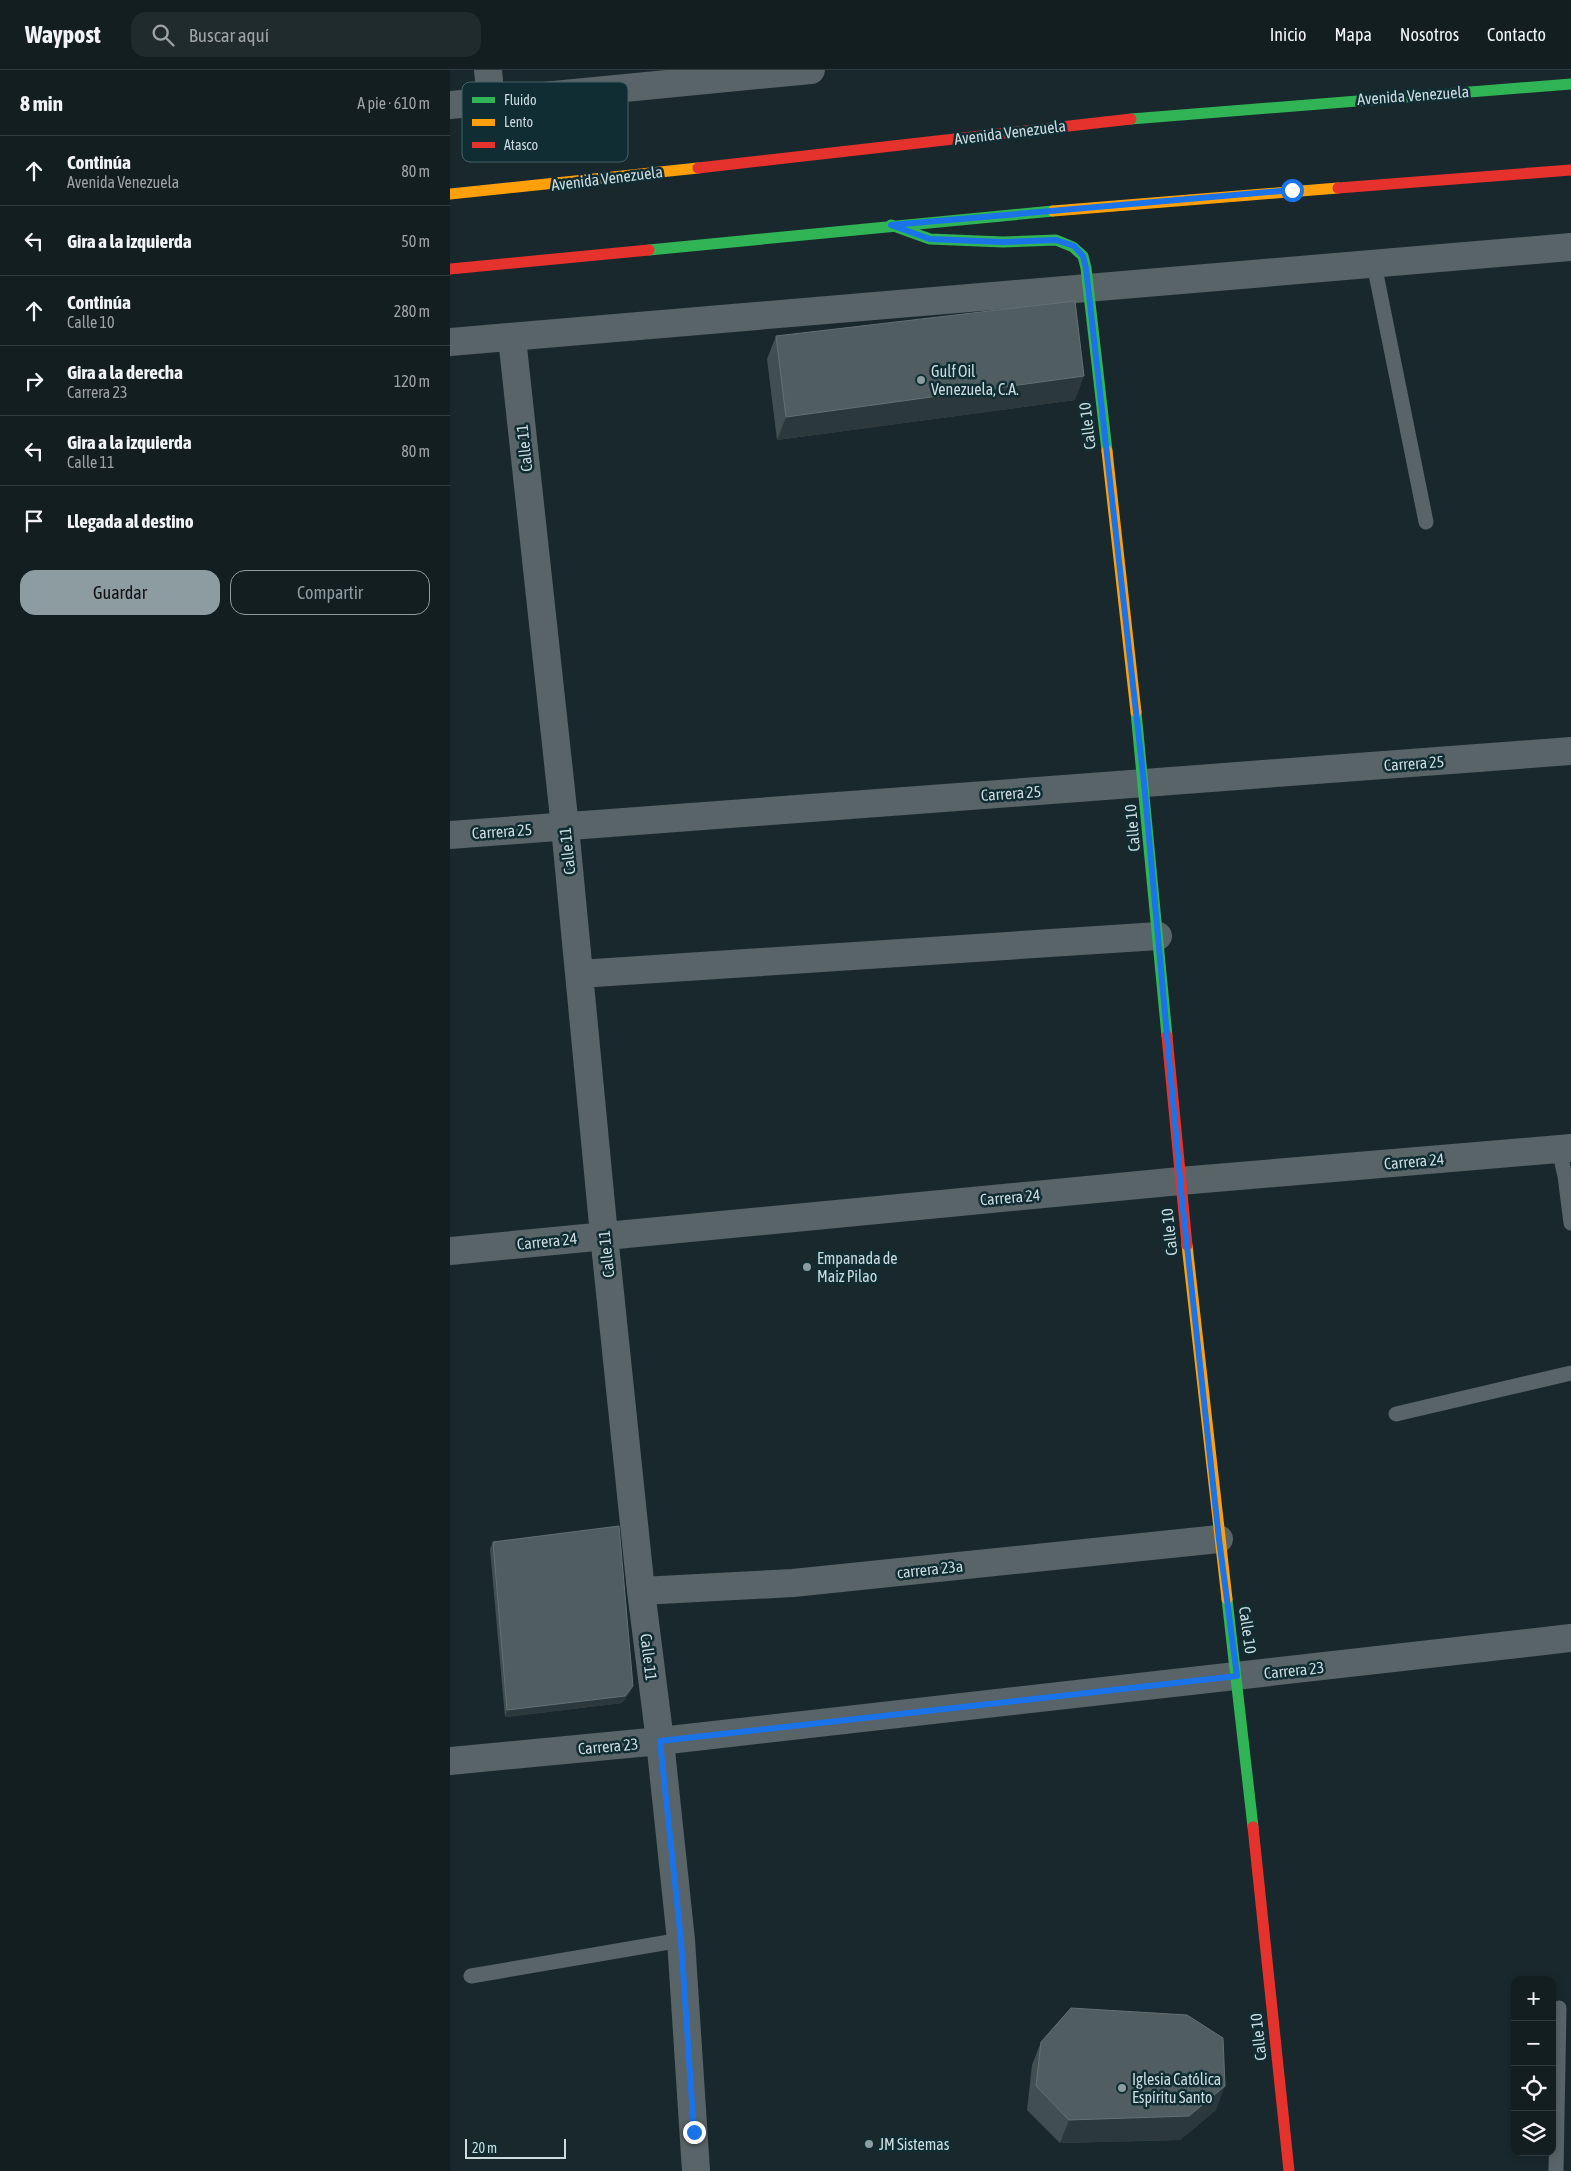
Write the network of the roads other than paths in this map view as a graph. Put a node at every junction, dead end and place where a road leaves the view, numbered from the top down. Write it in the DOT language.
graph roads {
  1 [pos="811,70"];
  2 [pos="1571,84"];
  3 [pos="628,88"];
  4 [pos="1571,170"];
  5 [pos="450,194"];
  6 [pos="891,225"];
  7 [pos="1571,247"];
  8 [pos="1374,264"];
  9 [pos="450,269"];
  10 [pos="1087,288"];
  11 [pos="512,338"];
  12 [pos="450,342"];
  13 [pos="1426,522"];
  14 [pos="1571,751"];
  15 [pos="1144,783"];
  16 [pos="565,827"];
  17 [pos="450,835"];
  18 [pos="1158,936"];
  19 [pos="579,974"];
  20 [pos="1565,1149"];
  21 [pos="1180,1181"];
  22 [pos="1571,1223"];
  23 [pos="604,1236"];
  24 [pos="450,1251"];
  25 [pos="1571,1373"];
  26 [pos="1396,1414"];
  27 [pos="1219,1539"];
  28 [pos="641,1591"];
  29 [pos="1571,1638"];
  30 [pos="1237,1676"];
  31 [pos="660,1741"];
  32 [pos="450,1761"];
  33 [pos="681,1940"];
  34 [pos="471,1976"];
  35 [pos="1559,2008"];
  36 [pos="696,2171"];
  37 [pos="1289,2171"];
  38 [pos="1556,2171"];
  1 -- 3 [label="street"];
  2 -- 5 [label="street, Avenida Venezuela"];
  4 -- 6 [label="street"];
  6 -- 9 [label="street"];
  6 -- 10 [label="street, Calle 10"];
  7 -- 8 [label="street"];
  8 -- 10 [label="street"];
  8 -- 13 [label="lane"];
  10 -- 11 [label="street"];
  10 -- 15 [label="street, Calle 10"];
  11 -- 12 [label="street"];
  11 -- 16 [label="street, Calle 11"];
  14 -- 15 [label="street, Carrera 25"];
  15 -- 16 [label="street, Carrera 25"];
  15 -- 18 [label="street, Calle 10"];
  16 -- 17 [label="street, Carrera 25"];
  16 -- 19 [label="street, Calle 11"];
  18 -- 19 [label="street"];
  18 -- 21 [label="street, Calle 10"];
  19 -- 23 [label="street, Calle 11"];
  20 -- 21 [label="street, Carrera 24"];
  20 -- 22 [label="lane"];
  21 -- 23 [label="street, Carrera 24"];
  21 -- 27 [label="street, Calle 10"];
  23 -- 24 [label="street, Carrera 24"];
  23 -- 28 [label="street, Calle 11"];
  25 -- 26 [label="lane"];
  27 -- 28 [label="street, carrera 23a"];
  27 -- 30 [label="street, Calle 10"];
  28 -- 31 [label="street, Calle 11"];
  29 -- 30 [label="street, Carrera 23"];
  30 -- 31 [label="street, Carrera 23"];
  30 -- 37 [label="street, Calle 10"];
  31 -- 32 [label="street, Carrera 23"];
  31 -- 33 [label="street, Calle 11"];
  33 -- 34 [label="lane"];
  33 -- 36 [label="street, Calle 11"];
  35 -- 38 [label="lane"];
}
